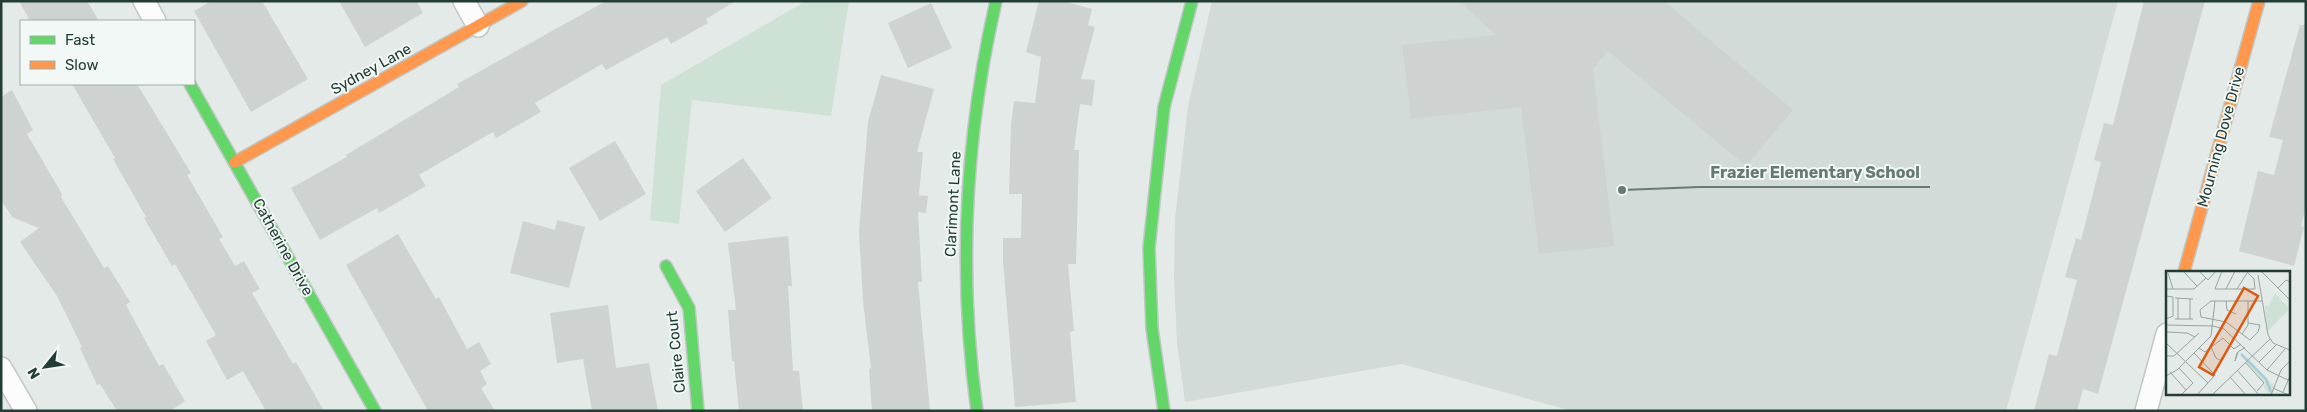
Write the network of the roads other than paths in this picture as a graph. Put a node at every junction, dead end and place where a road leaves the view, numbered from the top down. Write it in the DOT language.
graph roads {
  1 [pos="144,1"];
  2 [pos="464,1"];
  3 [pos="522,1"];
  4 [pos="996,1"];
  5 [pos="1192,1"];
  6 [pos="2259,1"];
  7 [pos="154,20"];
  8 [pos="478,26"];
  9 [pos="191,85"];
  10 [pos="234,162"];
  11 [pos="666,266"];
  12 [pos="2184,271"];
  13 [pos="2166,338"];
  14 [pos="1,368"];
  15 [pos="26,411"];
  16 [pos="375,411"];
  17 [pos="698,411"];
  18 [pos="976,411"];
  19 [pos="1164,411"];
  20 [pos="2146,411"];
  1 -- 7 [label="street"];
  2 -- 8 [label="street"];
  3 -- 8 [label="street, Sydney Lane"];
  4 -- 18 [label="street, Clarimont Lane"];
  5 -- 19 [label="street"];
  6 -- 12 [label="street, Mourning Dove Drive"];
  8 -- 10 [label="street, Sydney Lane"];
  9 -- 10 [label="street, Catherine Drive"];
  10 -- 16 [label="street, Catherine Drive"];
  11 -- 17 [label="street, Claire Court"];
  13 -- 20 [label="street"];
  14 -- 15 [label="street"];
}
